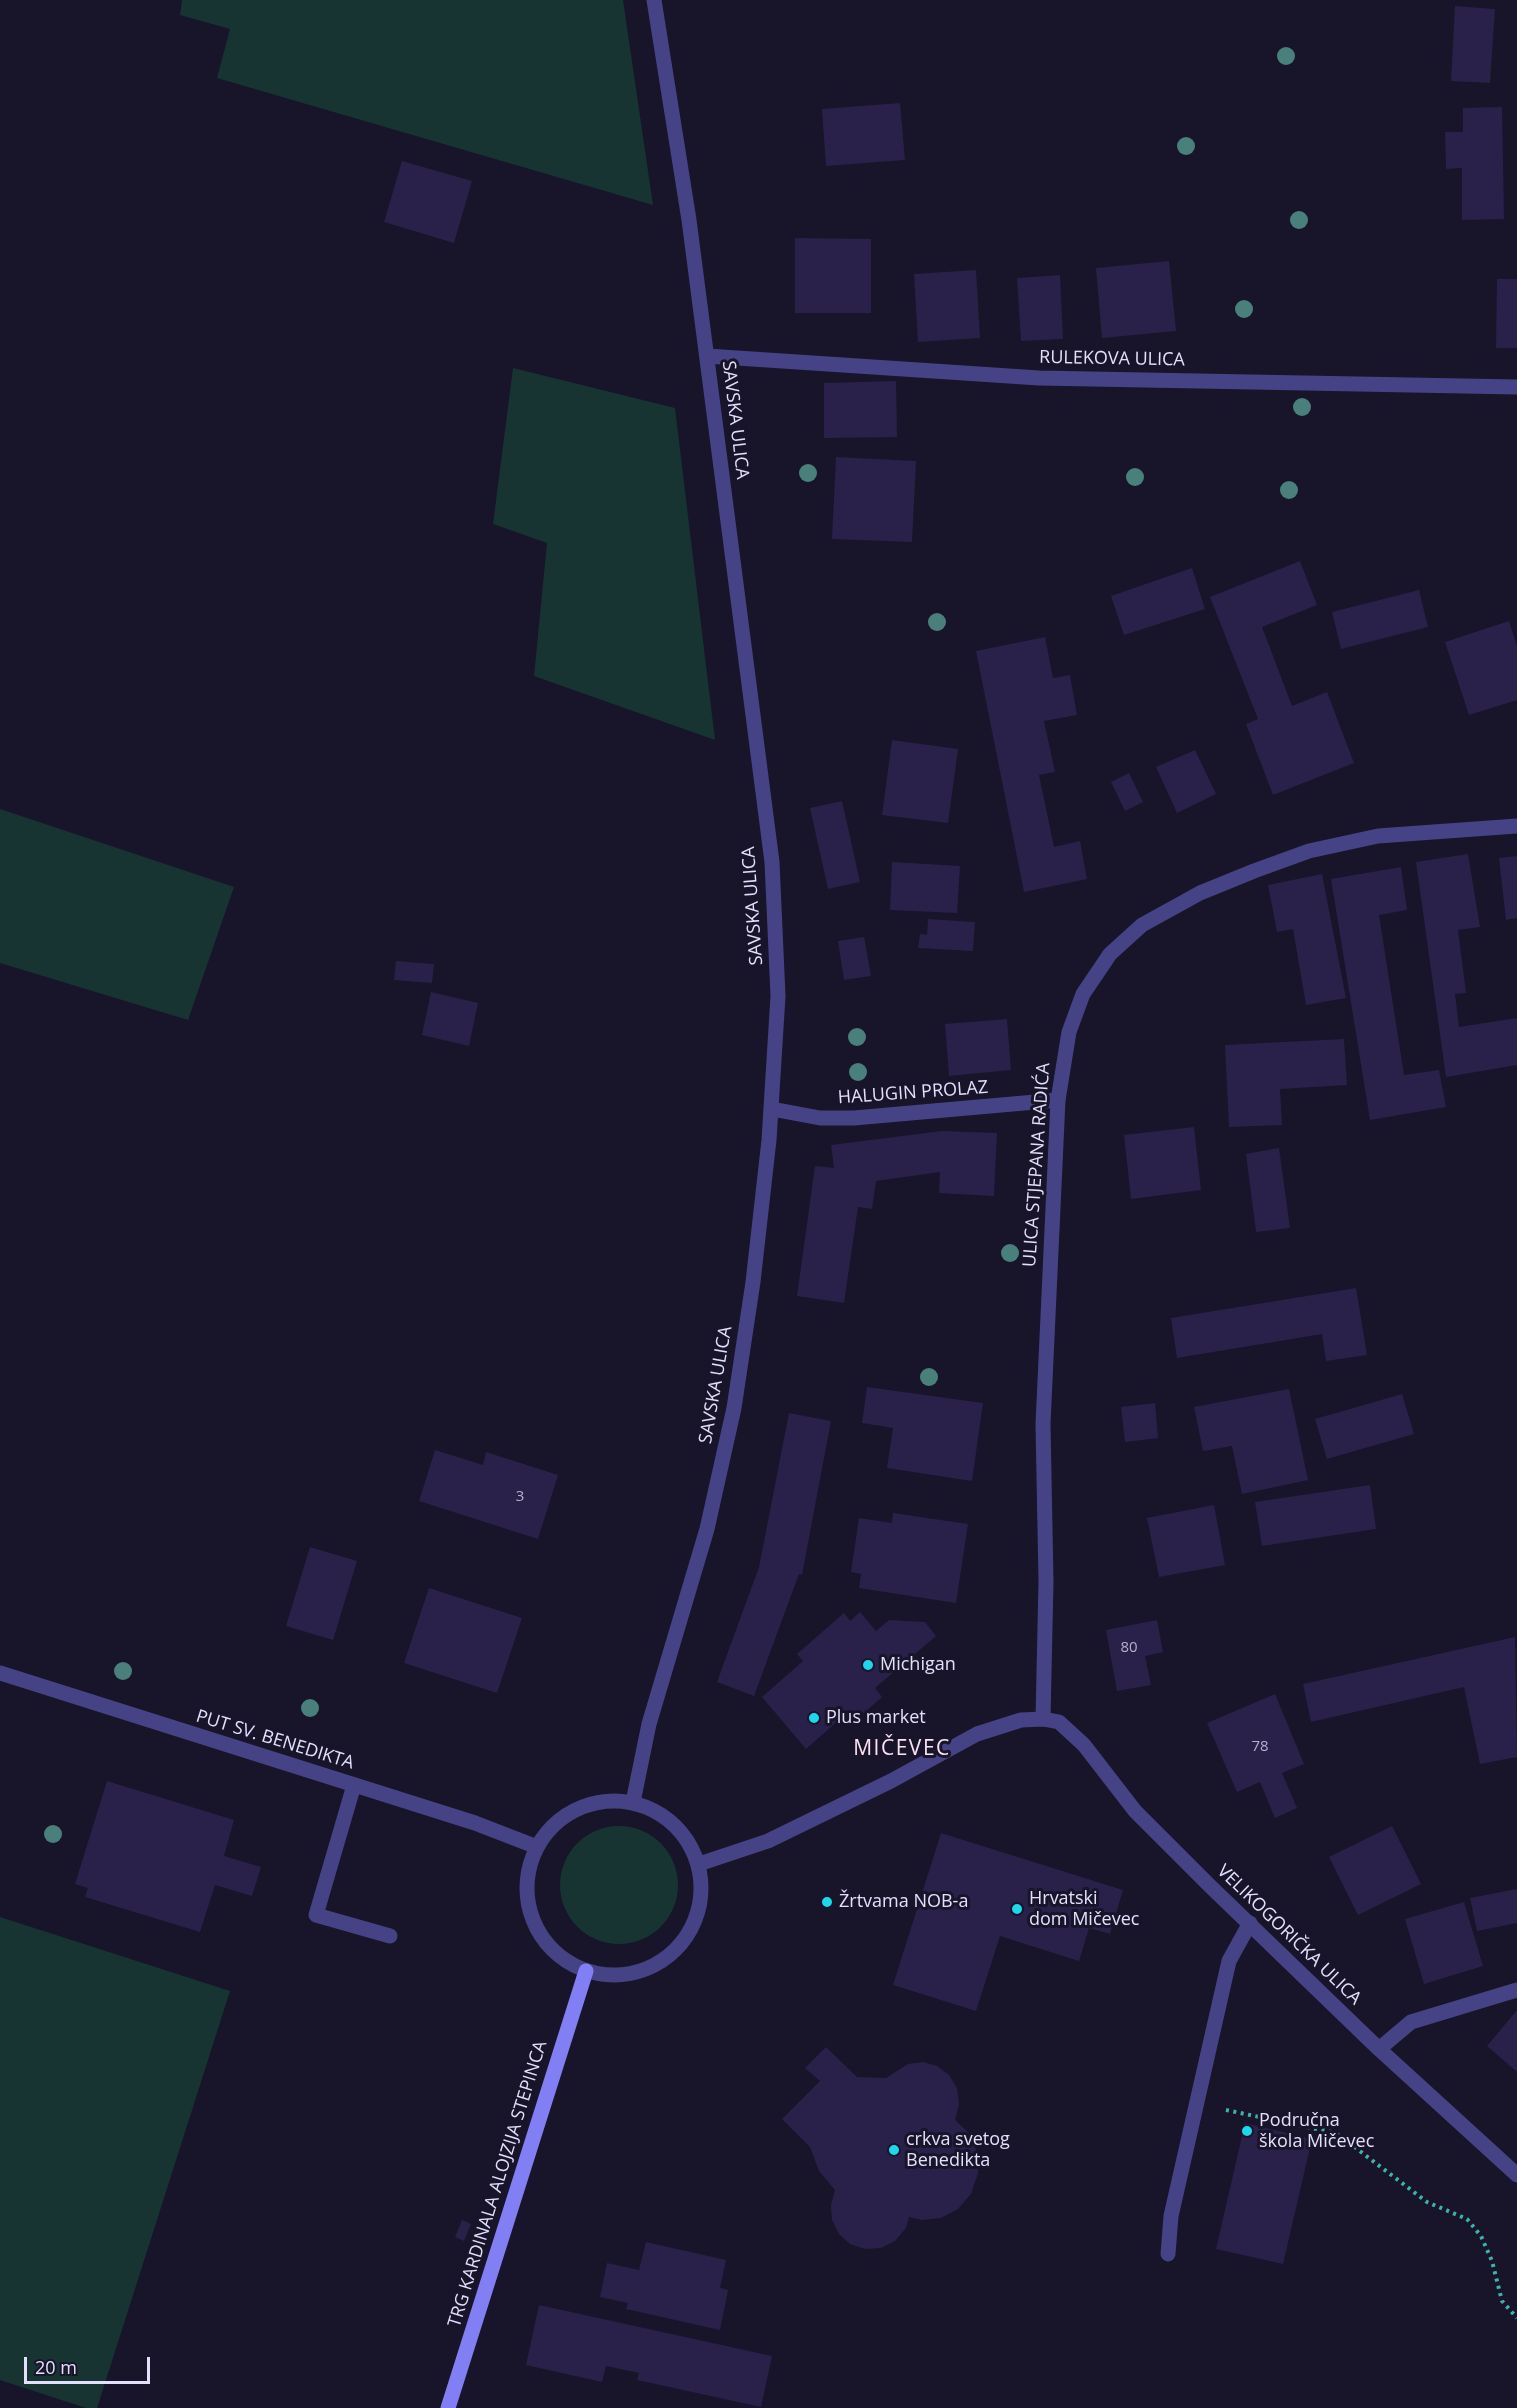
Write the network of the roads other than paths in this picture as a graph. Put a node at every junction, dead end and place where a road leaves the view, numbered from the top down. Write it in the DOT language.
graph roads {
  1 [pos="654,0"];
  2 [pos="708,356"];
  3 [pos="1517,387"];
  4 [pos="1517,826"];
  5 [pos="1058,1100"];
  6 [pos="772,1109"];
  7 [pos="0,1674"];
  8 [pos="1043,1719"];
  9 [pos="354,1785"];
  10 [pos="633,1803"];
  11 [pos="537,1847"];
  12 [pos="699,1864"];
  13 [pos="1250,1923"];
  14 [pos="390,1936"];
  15 [pos="586,1971"];
  16 [pos="1517,1990"];
  17 [pos="1379,2049"];
  18 [pos="1517,2175"];
  19 [pos="1168,2254"];
  20 [pos="448,2408"];
  1 -- 2 [label="street, SAVSKA ULICA"];
  2 -- 3 [label="street, RULEKOVA ULICA"];
  2 -- 6 [label="street, SAVSKA ULICA"];
  4 -- 5 [label="street, ULICA STJEPANA RADIĆA"];
  5 -- 6 [label="street, HALUGIN PROLAZ"];
  5 -- 8 [label="street, ULICA STJEPANA RADIĆA"];
  6 -- 10 [label="street, SAVSKA ULICA"];
  7 -- 9 [label="street, PUT SV. BENEDIKTA"];
  8 -- 12 [label="street"];
  8 -- 13 [label="street, VELIKOGORIČKA ULICA"];
  9 -- 11 [label="street, PUT SV. BENEDIKTA"];
  9 -- 14 [label="street"];
  10 -- 11 [label="street"];
  10 -- 12 [label="street"];
  11 -- 15 [label="street"];
  12 -- 15 [label="street"];
  13 -- 17 [label="street, VELIKOGORIČKA ULICA"];
  13 -- 19 [label="street"];
  15 -- 20 [label="main road, TRG KARDINALA ALOJZIJA STEPINCA"];
  16 -- 17 [label="street"];
  17 -- 18 [label="street, VELIKOGORIČKA ULICA"];
}
